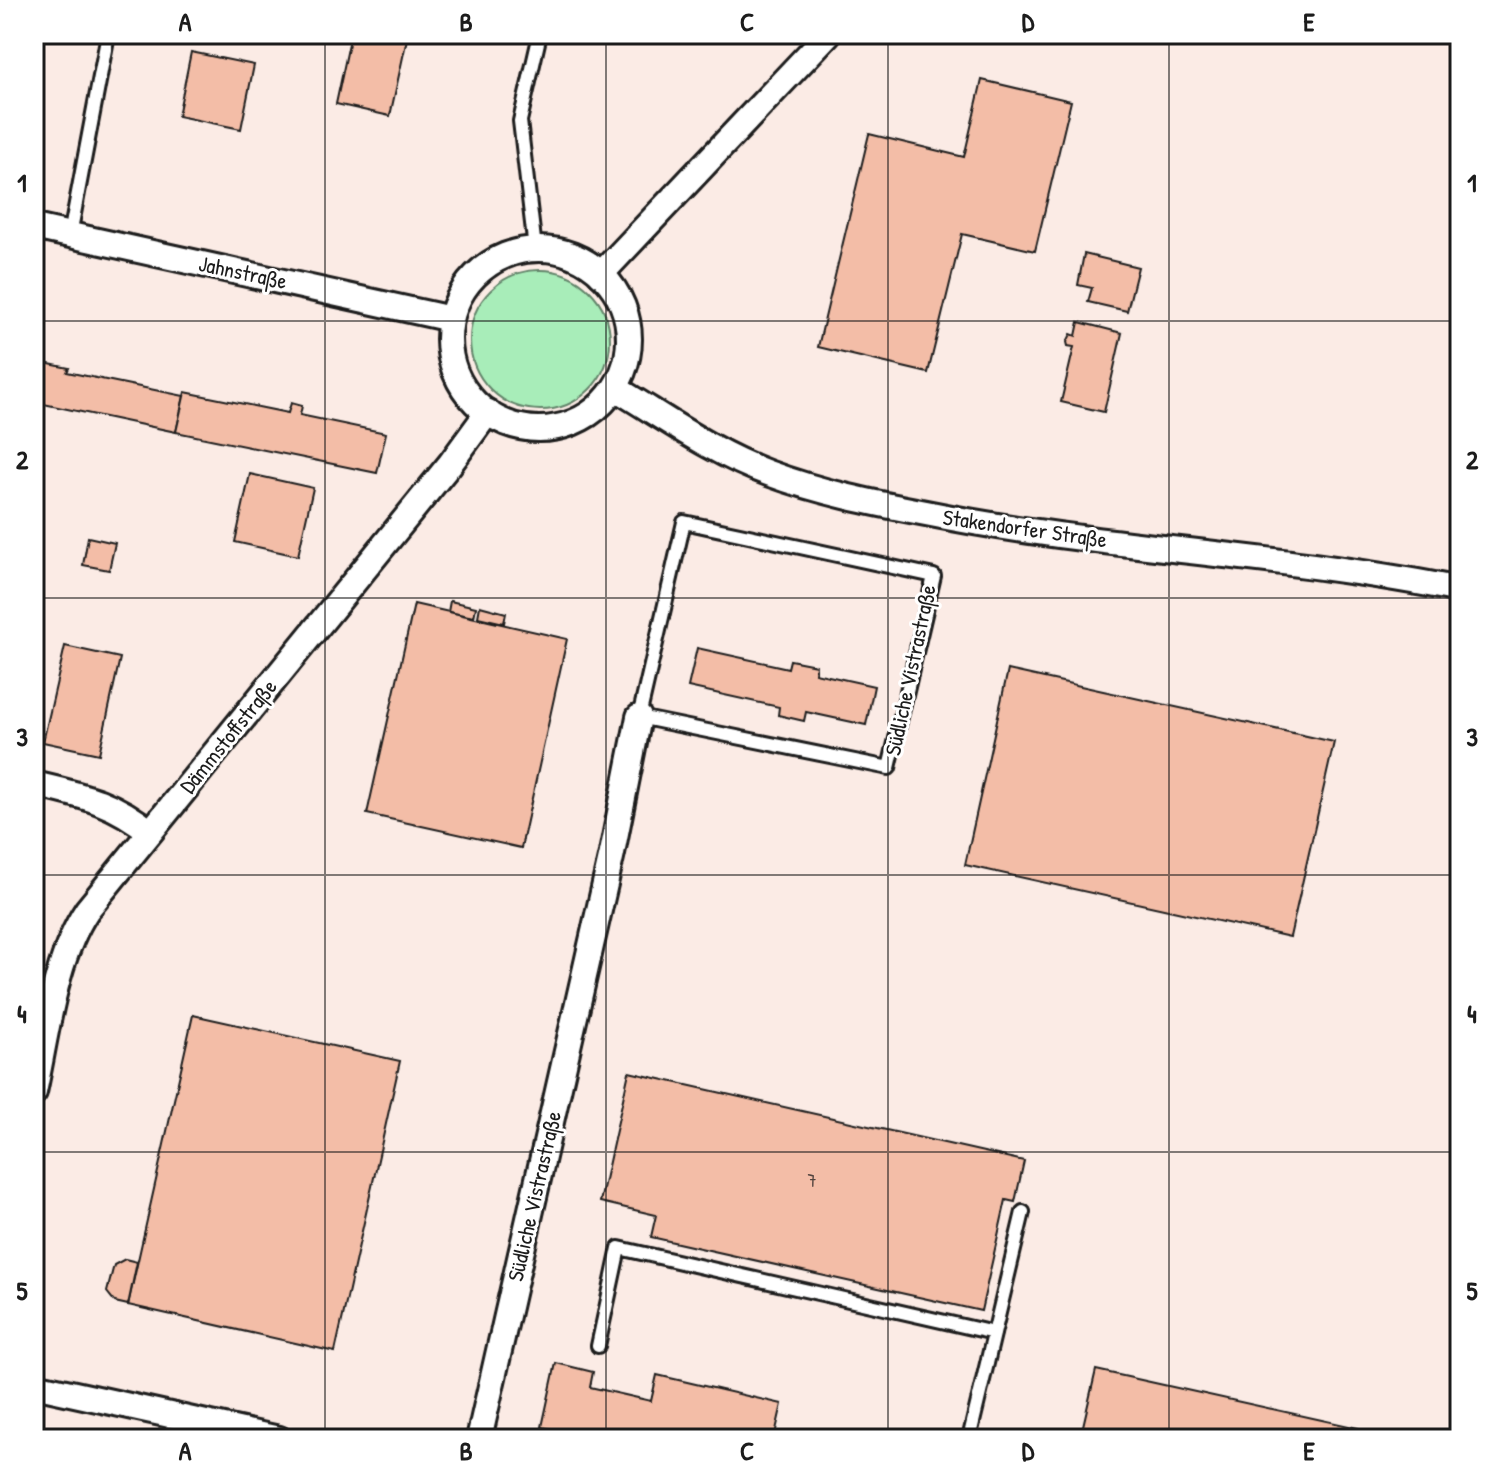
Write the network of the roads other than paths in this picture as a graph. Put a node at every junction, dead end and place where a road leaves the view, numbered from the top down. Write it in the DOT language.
graph roads {
  1 [pos="108,34"];
  2 [pos="540,34"];
  3 [pos="828,34"];
  4 [pos="34,227"];
  5 [pos="70,235"];
  6 [pos="535,249"];
  7 [pos="601,274"];
  8 [pos="451,319"];
  9 [pos="615,388"];
  10 [pos="488,412"];
  11 [pos="1460,590"];
  12 [pos="639,717"];
  13 [pos="34,784"];
  14 [pos="150,832"];
  15 [pos="34,1092"];
  16 [pos="1023,1212"];
  17 [pos="994,1333"];
  18 [pos="598,1346"];
  19 [pos="34,1385"];
  20 [pos="279,1439"];
  21 [pos="479,1439"];
  22 [pos="969,1439"];
  1 -- 5 [label="lane"];
  2 -- 6 [label="lane"];
  3 -- 7 [label="street"];
  4 -- 5 [label="street, Jahnstraße"];
  5 -- 8 [label="street, Jahnstraße"];
  6 -- 7 [label="street"];
  6 -- 8 [label="street"];
  7 -- 9 [label="street"];
  8 -- 10 [label="street"];
  9 -- 10 [label="street"];
  9 -- 11 [label="street, Stakendorfer Straße"];
  10 -- 14 [label="street, Dämmstoffstraße"];
  12 -- 12 [label="lane, Südliche Vistrastraße"];
  12 -- 21 [label="street, Südliche Vistrastraße"];
  13 -- 14 [label="street"];
  14 -- 15 [label="street, Dämmstoffstraße"];
  16 -- 17 [label="lane"];
  17 -- 18 [label="lane"];
  17 -- 22 [label="lane"];
  19 -- 20 [label="street"];
}
